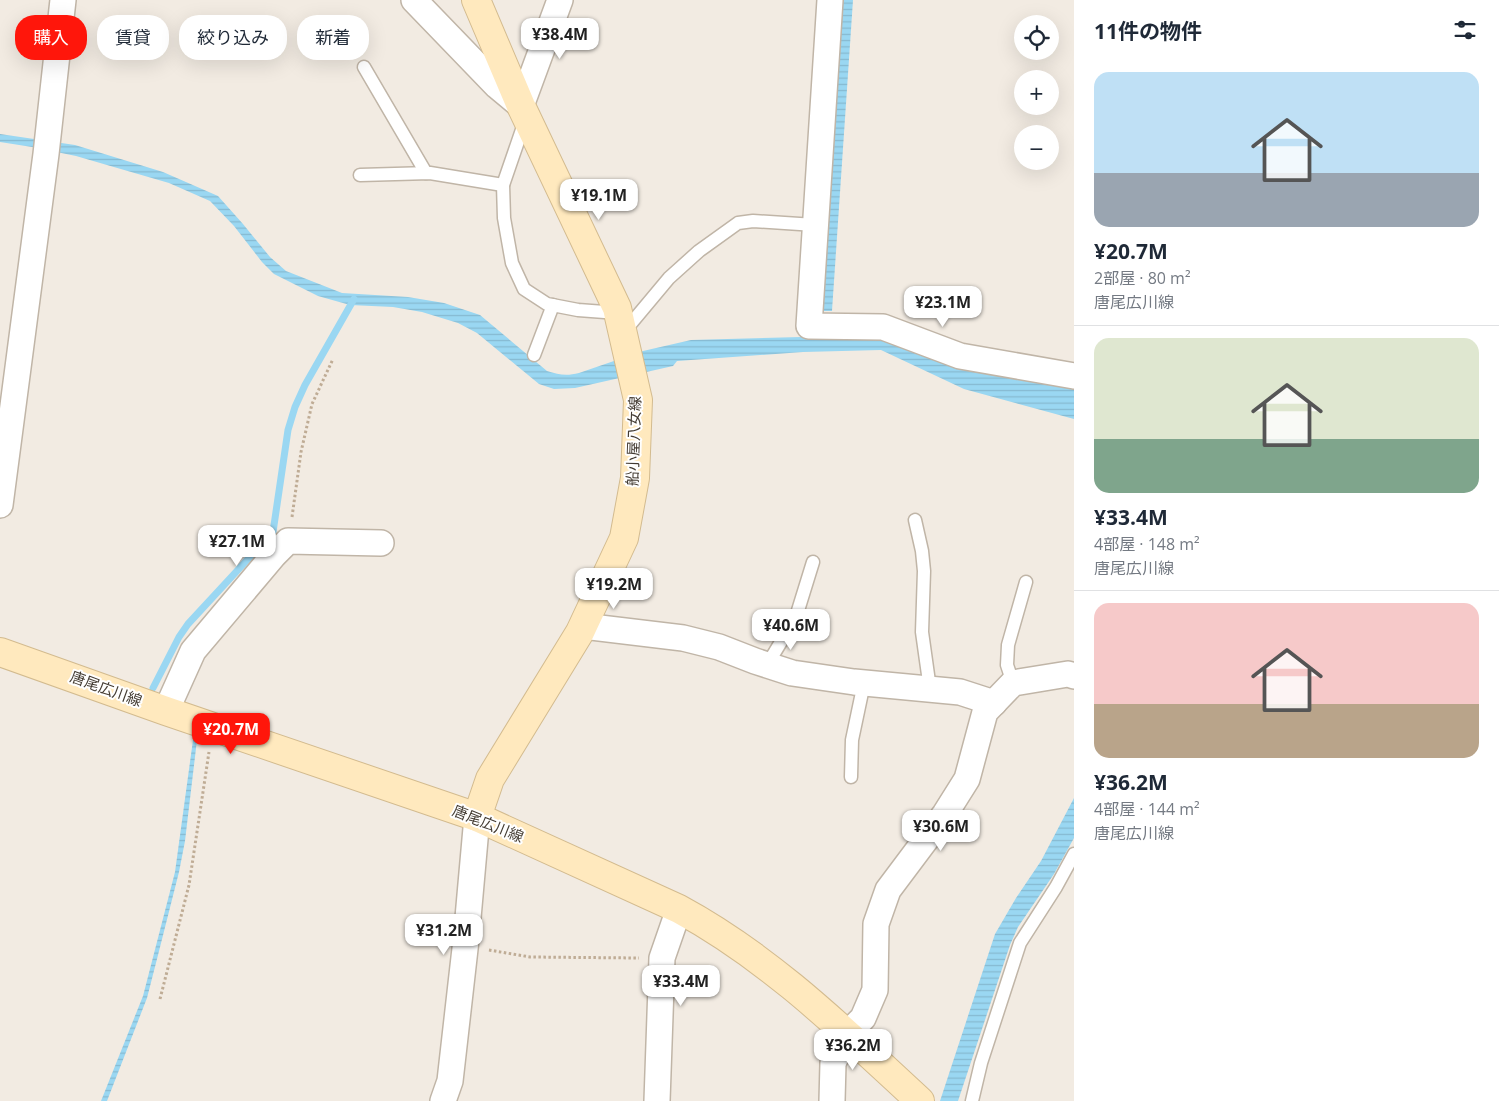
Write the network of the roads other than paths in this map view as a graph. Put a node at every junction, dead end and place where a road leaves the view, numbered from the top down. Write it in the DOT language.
graph roads {
  1 [pos="63,0"];
  2 [pos="414,0"];
  3 [pos="476,0"];
  4 [pos="560,0"];
  5 [pos="830,0"];
  6 [pos="364,67"];
  7 [pos="524,112"];
  8 [pos="426,173"];
  9 [pos="360,175"];
  10 [pos="502,185"];
  11 [pos="815,225"];
  12 [pos="553,305"];
  13 [pos="625,345"];
  14 [pos="534,355"];
  15 [pos="1074,376"];
  16 [pos="0,504"];
  17 [pos="915,520"];
  18 [pos="381,543"];
  19 [pos="813,562"];
  20 [pos="1026,582"];
  21 [pos="583,626"];
  22 [pos="0,652"];
  23 [pos="767,665"];
  24 [pos="1074,676"];
  25 [pos="864,683"];
  26 [pos="1013,683"];
  27 [pos="930,689"];
  28 [pos="994,703"];
  29 [pos="166,711"];
  30 [pos="852,777"];
  31 [pos="477,817"];
  32 [pos="1074,854"];
  33 [pos="680,909"];
  34 [pos="847,1034"];
  35 [pos="444,1101"];
  36 [pos="657,1101"];
  37 [pos="832,1101"];
  38 [pos="920,1101"];
  39 [pos="972,1101"];
  1 -- 16 [label="street"];
  2 -- 7 [label="street"];
  3 -- 7 [label="main road, 船小屋八女線"];
  4 -- 7 [label="street"];
  5 -- 11 [label="street"];
  6 -- 8 [label="lane"];
  7 -- 10 [label="lane"];
  7 -- 13 [label="main road, 船小屋八女線"];
  8 -- 9 [label="lane"];
  8 -- 10 [label="lane"];
  10 -- 12 [label="lane"];
  11 -- 13 [label="lane"];
  11 -- 15 [label="street"];
  12 -- 13 [label="lane"];
  12 -- 14 [label="lane"];
  13 -- 21 [label="main road, 船小屋八女線"];
  17 -- 27 [label="lane"];
  18 -- 29 [label="street"];
  19 -- 23 [label="lane"];
  20 -- 26 [label="lane"];
  21 -- 23 [label="street"];
  21 -- 31 [label="main road, 船小屋八女線"];
  22 -- 29 [label="main road, 唐尾広川線"];
  23 -- 25 [label="street"];
  24 -- 26 [label="street"];
  25 -- 27 [label="street"];
  25 -- 30 [label="lane"];
  26 -- 28 [label="street"];
  27 -- 28 [label="street"];
  28 -- 34 [label="street"];
  29 -- 31 [label="main road, 唐尾広川線"];
  31 -- 33 [label="main road, 唐尾広川線"];
  31 -- 35 [label="street"];
  32 -- 39 [label="lane"];
  33 -- 34 [label="main road, 唐尾広川線"];
  33 -- 36 [label="street"];
  34 -- 37 [label="street"];
  34 -- 38 [label="main road, 唐尾広川線"];
}
